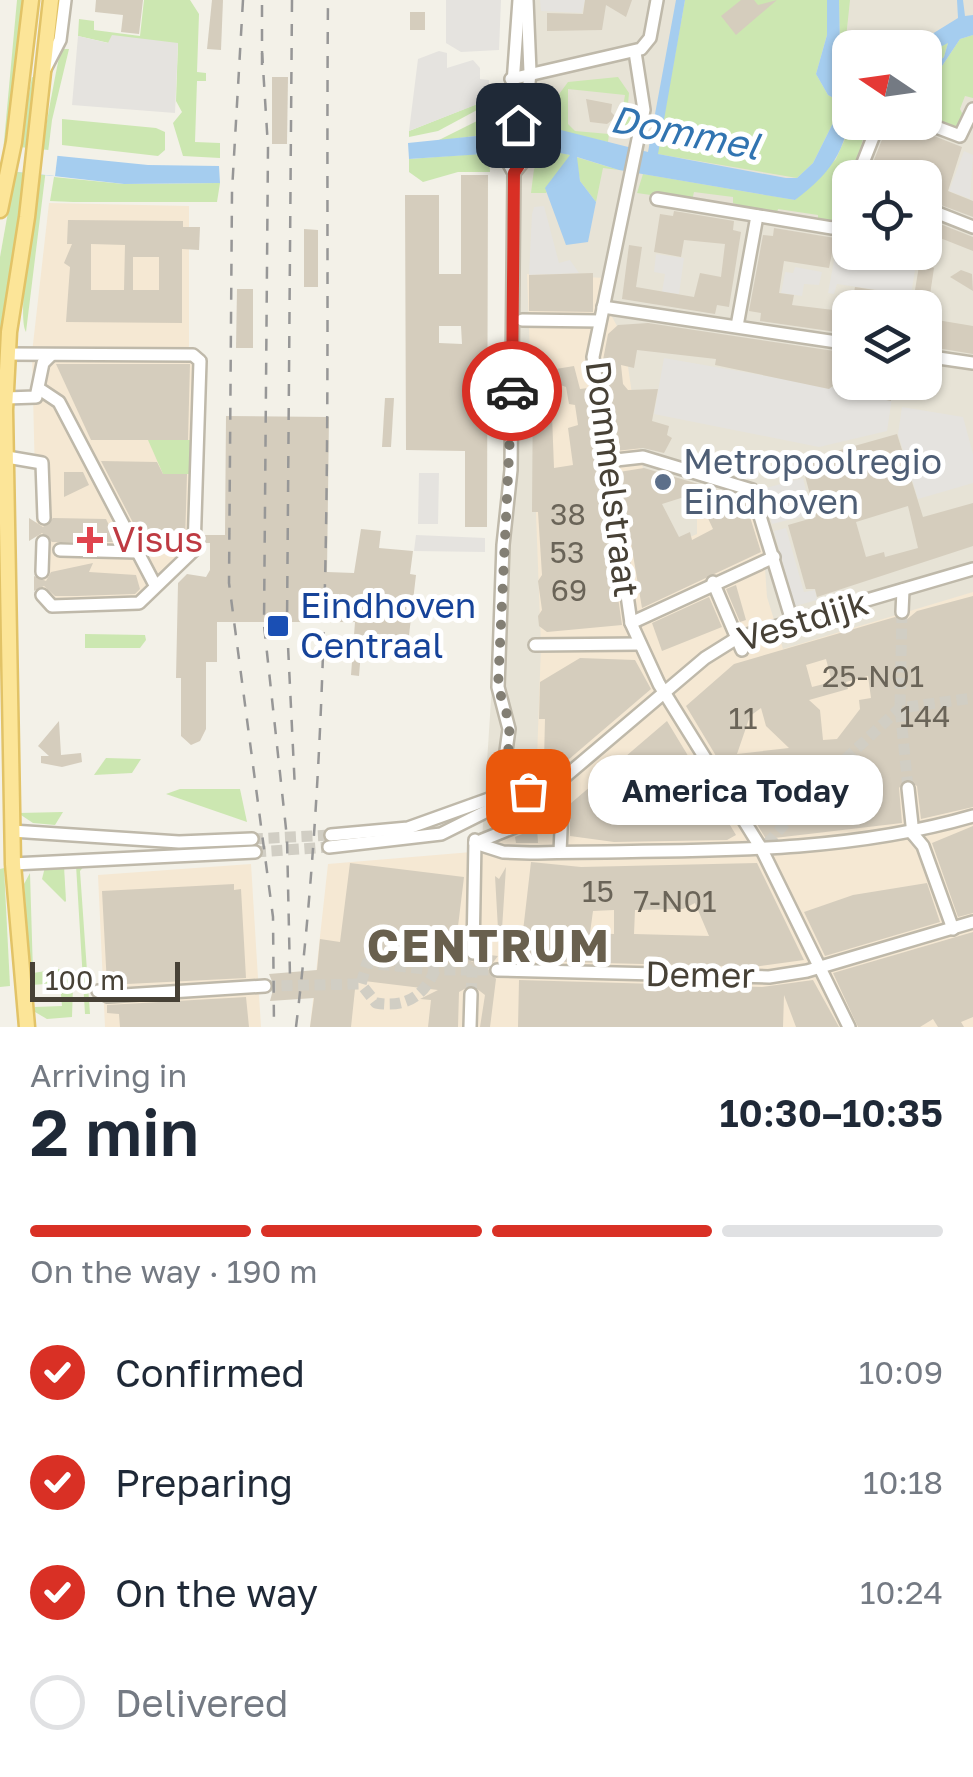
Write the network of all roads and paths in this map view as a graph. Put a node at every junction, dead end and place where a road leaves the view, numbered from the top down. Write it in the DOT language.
graph roads {
  1 [pos="31,0"];
  2 [pos="50,0"];
  3 [pos="65,0"];
  4 [pos="518,0"];
  5 [pos="527,0"];
  6 [pos="657,0"];
  7 [pos="635,52"];
  8 [pos="24,57"];
  9 [pos="530,72"];
  10 [pos="43,73"];
  11 [pos="511,78"];
  12 [pos="973,110"];
  13 [pos="504,129"];
  14 [pos="526,129"];
  15 [pos="942,129"];
  16 [pos="514,173"];
  17 [pos="657,198"];
  18 [pos="0,210"];
  19 [pos="942,215"];
  20 [pos="757,216"];
  21 [pos="832,225"];
  22 [pos="973,227"];
  23 [pos="603,307"];
  24 [pos="525,320"];
  25 [pos="600,322"];
  26 [pos="738,326"];
  27 [pos="832,341"];
  28 [pos="8,354"];
  29 [pos="51,356"];
  30 [pos="942,358"];
  31 [pos="973,363"];
  32 [pos="41,390"];
  33 [pos="3,398"];
  34 [pos="3,436"];
  35 [pos="3,456"];
  36 [pos="607,461"];
  37 [pos="44,518"];
  38 [pos="44,542"];
  39 [pos="60,550"];
  40 [pos="138,552"];
  41 [pos="774,556"];
  42 [pos="973,569"];
  43 [pos="42,572"];
  44 [pos="713,582"];
  45 [pos="155,585"];
  46 [pos="903,590"];
  47 [pos="42,596"];
  48 [pos="902,612"];
  49 [pos="792,621"];
  50 [pos="631,622"];
  51 [pos="640,644"];
  52 [pos="740,644"];
  53 [pos="535,645"];
  54 [pos="665,692"];
  55 [pos="505,770"];
  56 [pos="908,788"];
  57 [pos="528,791"];
  58 [pos="500,795"];
  59 [pos="973,816"];
  60 [pos="6,831"];
  61 [pos="473,834"];
  62 [pos="913,834"];
  63 [pos="764,846"];
  64 [pos="560,852"];
  65 [pos="7,865"];
  66 [pos="973,922"];
  67 [pos="954,929"];
  68 [pos="473,953"];
  69 [pos="820,967"];
  70 [pos="497,970"];
  71 [pos="260,987"];
  72 [pos="98,991"];
  73 [pos="471,994"];
  74 [pos="26,1027"];
  75 [pos="470,1027"];
  76 [pos="850,1027"];
  1 -- 8 [label="main road"];
  2 -- 10 [label="main road"];
  3 -- 10 [label="street"];
  4 -- 11 [label="street"];
  5 -- 9 [label="street"];
  6 -- 7 [label="street"];
  7 -- 9 [label="street"];
  7 -- 23 [label="street, Dommelstraat"];
  8 -- 10 [label="main road"];
  8 -- 18 [label="main road"];
  9 -- 11 [label="street"];
  9 -- 14 [label="street"];
  10 -- 28 [label="main road"];
  11 -- 13 [label="street"];
  12 -- 15 [label="street"];
  13 -- 14 [label="street"];
  13 -- 16 [label="street"];
  14 -- 16 [label="street"];
  16 -- 55 [label="street"];
  17 -- 20 [label="street"];
  19 -- 22 [label="street"];
  20 -- 21 [label="street"];
  20 -- 26 [label="street"];
  23 -- 25 [label="street, Dommelstraat"];
  23 -- 26 [label="street"];
  24 -- 25 [label="street"];
  25 -- 36 [label="street, Dommelstraat"];
  26 -- 27 [label="street"];
  28 -- 29 [label="street"];
  28 -- 33 [label="main road"];
  29 -- 32 [label="street"];
  29 -- 47 [label="street"];
  30 -- 31 [label="street"];
  32 -- 33 [label="street"];
  32 -- 40 [label="street"];
  33 -- 34 [label="main road"];
  34 -- 35 [label="main road"];
  35 -- 37 [label="street"];
  35 -- 60 [label="main road"];
  36 -- 41 [label="street"];
  36 -- 50 [label="street, Dommelstraat"];
  38 -- 43 [label="street"];
  39 -- 40 [label="street"];
  40 -- 45 [label="street"];
  41 -- 44 [label="street"];
  41 -- 49 [label="street"];
  42 -- 46 [label="street, Vestdijk"];
  44 -- 50 [label="street"];
  44 -- 52 [label="street"];
  46 -- 48 [label="street"];
  46 -- 49 [label="street, Vestdijk"];
  49 -- 52 [label="street, Vestdijk"];
  50 -- 51 [label="street, Dommelstraat"];
  51 -- 53 [label="street"];
  51 -- 54 [label="street, Dommelstraat"];
  52 -- 54 [label="street, Vestdijk"];
  54 -- 57 [label="street, Vestdijk"];
  54 -- 63 [label="street, Dommelstraat"];
  55 -- 57 [label="street"];
  55 -- 58 [label="street"];
  56 -- 62 [label="street"];
  57 -- 58 [label="street, Vestdijk"];
  58 -- 61 [label="street"];
  58 -- 61 [label="street, Vestdijk"];
  59 -- 62 [label="street"];
  60 -- 65 [label="main road"];
  60 -- 65 [label="street"];
  61 -- 64 [label="street"];
  61 -- 64 [label="street"];
  61 -- 68 [label="street"];
  62 -- 63 [label="street"];
  62 -- 67 [label="street"];
  63 -- 64 [label="street"];
  63 -- 69 [label="street, Dommelstraat"];
  65 -- 74 [label="main road"];
  66 -- 67 [label="street, Demer"];
  67 -- 69 [label="street, Demer"];
  69 -- 70 [label="street, Demer"];
  69 -- 76 [label="street, Dommelstraat"];
  71 -- 72 [label="street"];
  73 -- 75 [label="street"];
}
